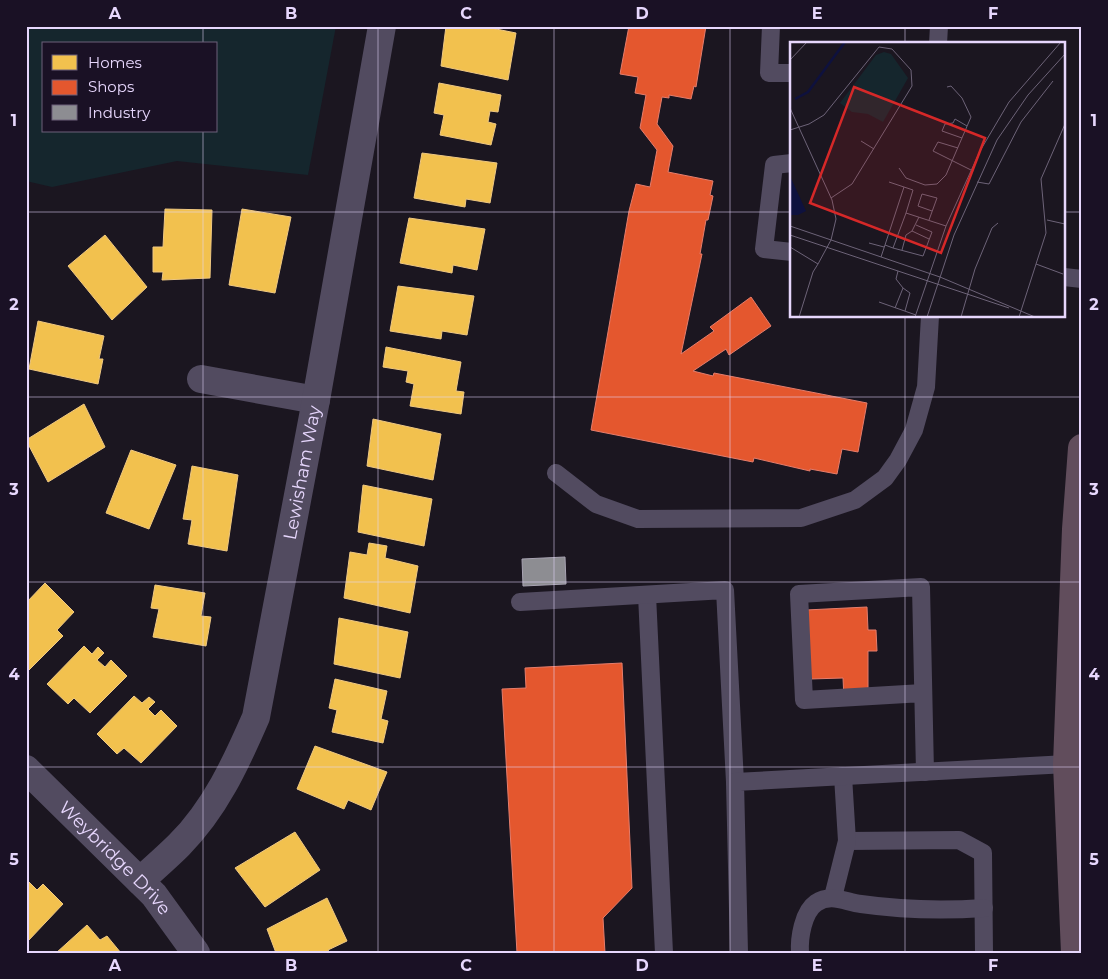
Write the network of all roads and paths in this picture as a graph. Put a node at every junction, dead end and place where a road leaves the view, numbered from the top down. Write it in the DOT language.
graph roads {
  1 [pos="382,26"];
  2 [pos="771,26"];
  3 [pos="940,26"];
  4 [pos="938,42"];
  5 [pos="790,73"];
  6 [pos="790,163"];
  7 [pos="790,252"];
  8 [pos="1066,277"];
  9 [pos="1082,278"];
  10 [pos="930,318"];
  11 [pos="200,379"];
  12 [pos="316,400"];
  13 [pos="1082,448"];
  14 [pos="556,473"];
  15 [pos="647,595"];
  16 [pos="520,602"];
  17 [pos="923,693"];
  18 [pos="1067,764"];
  19 [pos="26,769"];
  20 [pos="925,772"];
  21 [pos="843,776"];
  22 [pos="735,782"];
  23 [pos="847,841"];
  24 [pos="140,881"];
  25 [pos="833,897"];
  26 [pos="984,908"];
  27 [pos="196,953"];
  28 [pos="664,953"];
  29 [pos="739,953"];
  30 [pos="800,953"];
  31 [pos="984,953"];
  32 [pos="1074,953"];
  1 -- 12 [label="street, Lewisham Way"];
  2 -- 5 [label="lane"];
  3 -- 4 [label="lane"];
  6 -- 7 [label="lane"];
  8 -- 9 [label="lane"];
  10 -- 14 [label="lane"];
  11 -- 12 [label="street"];
  12 -- 24 [label="street, Lewisham Way"];
  13 -- 18 [label="highway"];
  15 -- 16 [label="lane"];
  15 -- 22 [label="lane"];
  15 -- 28 [label="lane"];
  17 -- 17 [label="lane"];
  17 -- 20 [label="lane"];
  18 -- 20 [label="lane"];
  18 -- 32 [label="highway"];
  19 -- 24 [label="street, Weybridge Drive"];
  20 -- 21 [label="lane"];
  21 -- 22 [label="lane"];
  21 -- 23 [label="lane"];
  22 -- 29 [label="lane"];
  23 -- 25 [label="lane"];
  23 -- 26 [label="lane"];
  24 -- 27 [label="street, Weybridge Drive"];
  25 -- 26 [label="lane"];
  25 -- 30 [label="lane"];
  26 -- 31 [label="lane"];
}
